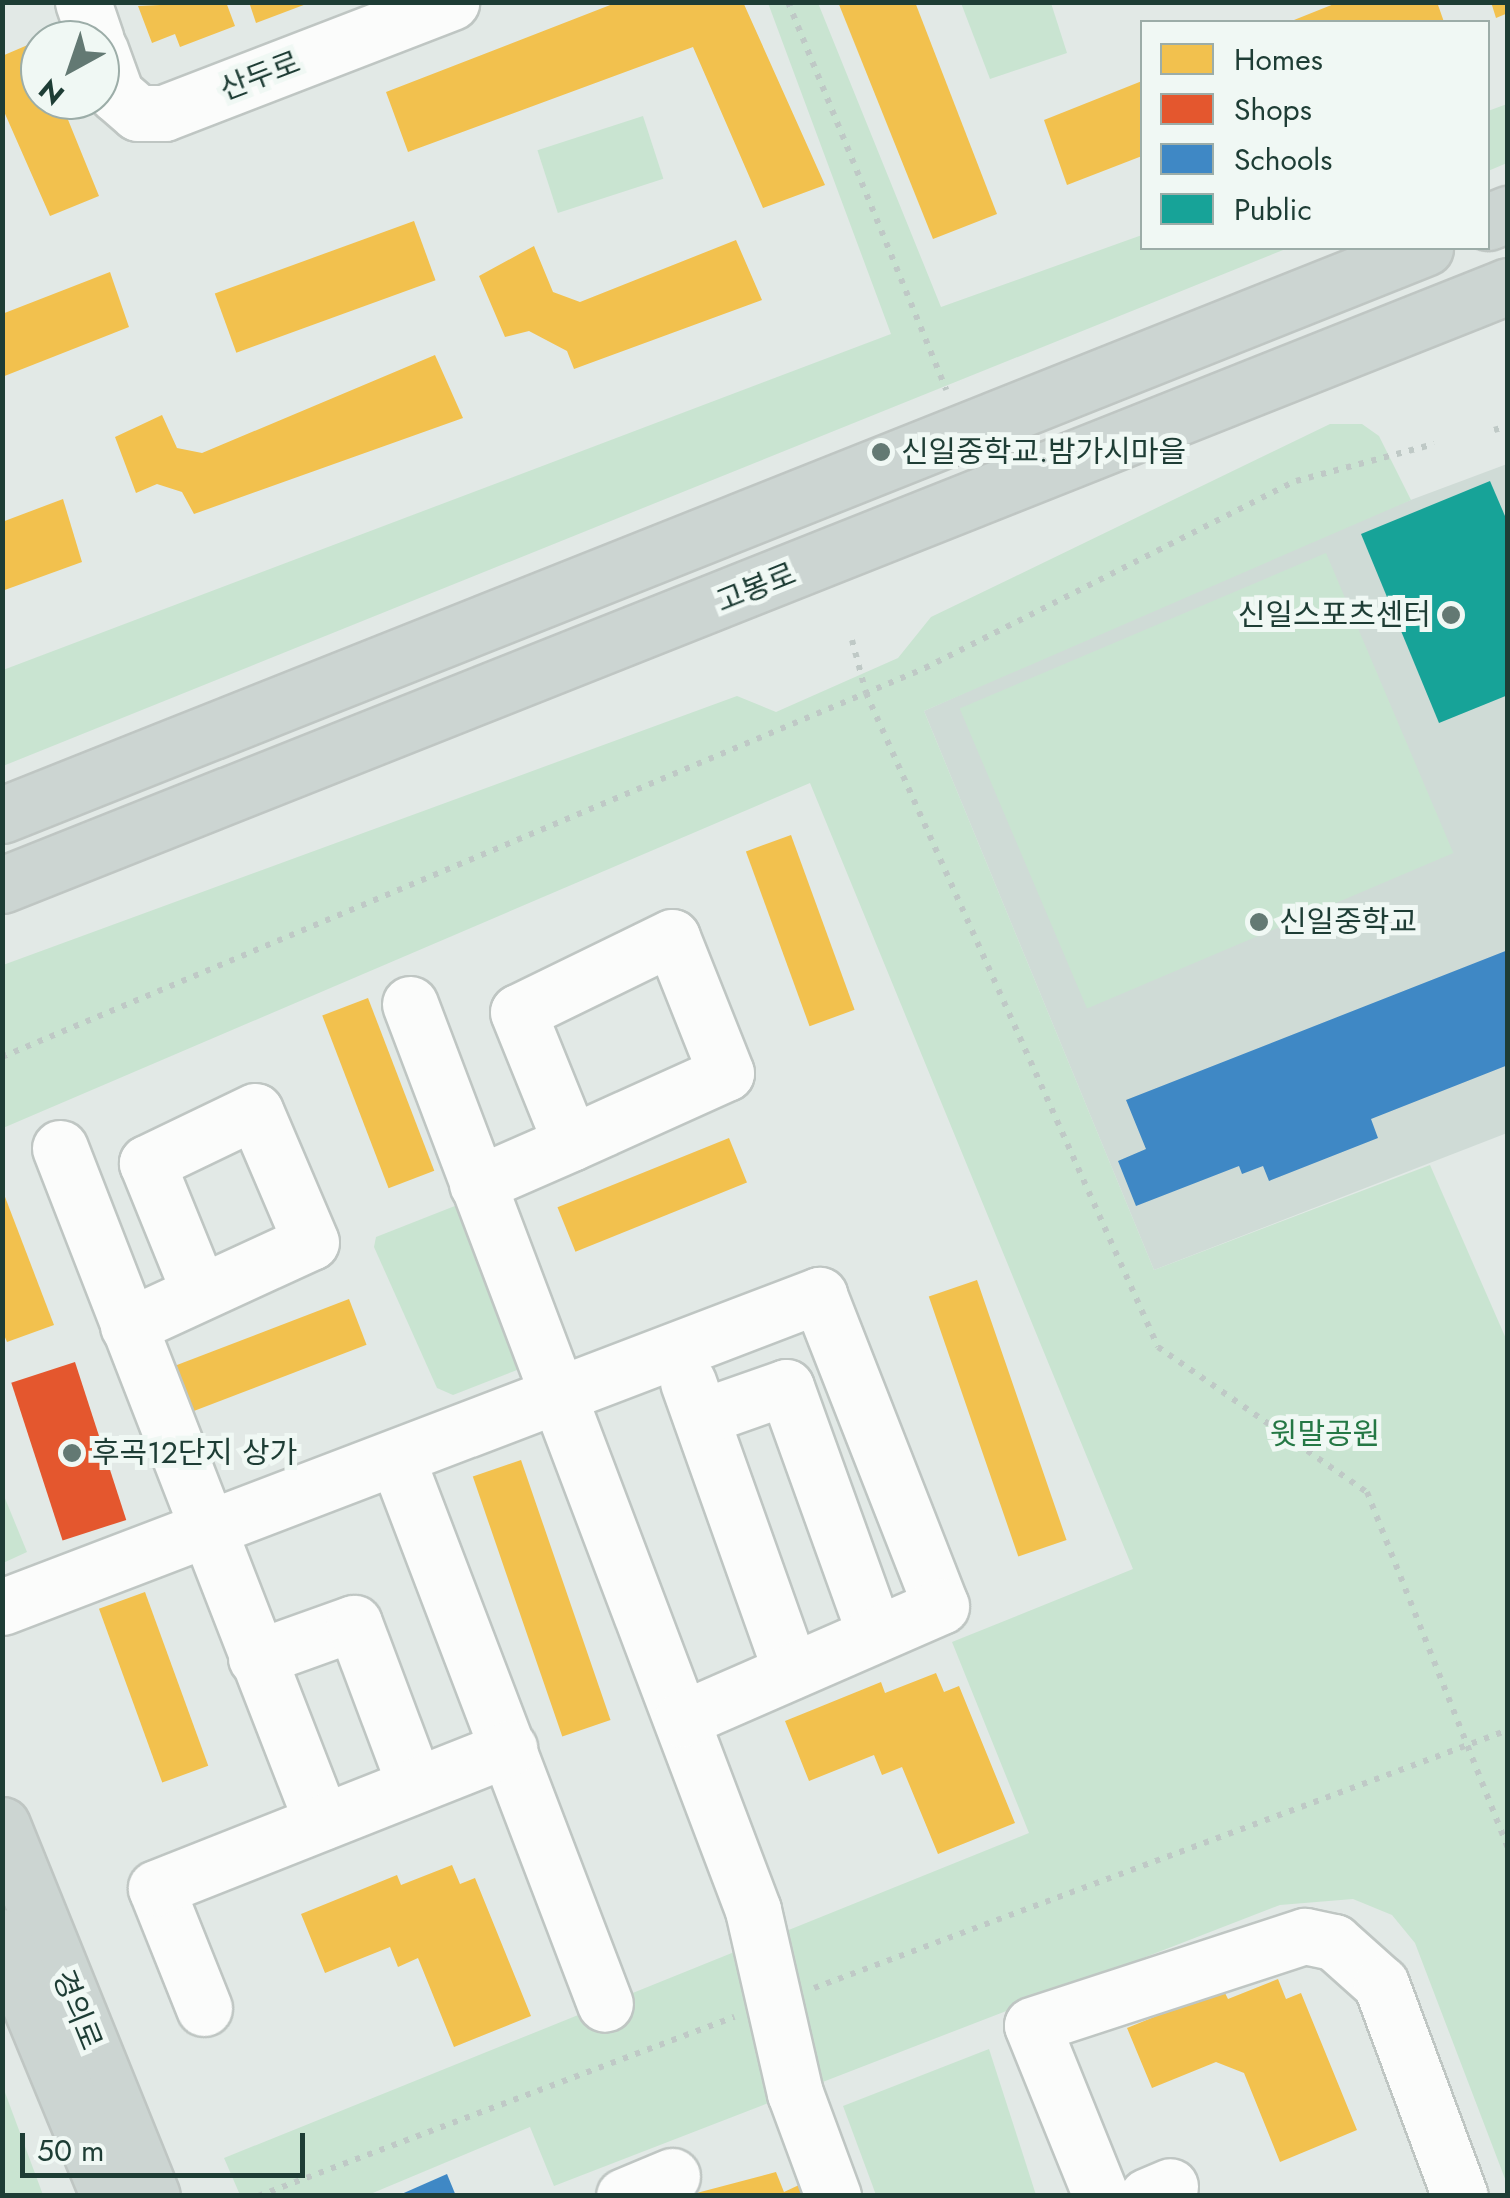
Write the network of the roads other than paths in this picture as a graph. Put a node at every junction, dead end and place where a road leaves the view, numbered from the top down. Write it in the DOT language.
graph roads {
  1 [pos="451,2"];
  2 [pos="120,97"];
  3 [pos="1419,250"];
  4 [pos="1508,286"];
  5 [pos="2,815"];
  6 [pos="2,885"];
  7 [pos="410,1004"];
  8 [pos="571,1142"];
  9 [pos="60,1148"];
  10 [pos="477,1184"];
  11 [pos="199,1291"];
  12 [pos="128,1326"];
  13 [pos="678,1351"];
  14 [pos="563,1396"];
  15 [pos="701,1417"];
  16 [pos="398,1459"];
  17 [pos="205,1531"];
  18 [pos="2,1607"];
  19 [pos="875,1634"];
  20 [pos="256,1658"];
  21 [pos="791,1671"];
  22 [pos="682,1719"];
  23 [pos="509,1748"];
  24 [pos="415,1785"];
  25 [pos="322,1822"];
  26 [pos="2,1825"];
  27 [pos="2,1937"];
  28 [pos="605,2004"];
  29 [pos="204,2008"];
  30 [pos="110,2196"];
  31 [pos="152,2196"];
  32 [pos="833,2196"];
  33 [pos="1101,2196"];
  34 [pos="1460,2196"];
  1 -- 2 [label="street, 산두로"];
  3 -- 5 [label="main road"];
  4 -- 6 [label="main road, 고봉로"];
  7 -- 10 [label="street"];
  8 -- 10 [label="street"];
  9 -- 12 [label="street"];
  10 -- 14 [label="street"];
  11 -- 12 [label="street"];
  12 -- 17 [label="street"];
  13 -- 14 [label="street"];
  13 -- 15 [label="street"];
  13 -- 19 [label="street"];
  14 -- 16 [label="street"];
  14 -- 22 [label="street"];
  15 -- 19 [label="street"];
  15 -- 21 [label="street"];
  16 -- 17 [label="street"];
  16 -- 23 [label="street"];
  17 -- 18 [label="street"];
  17 -- 20 [label="street"];
  19 -- 21 [label="street"];
  20 -- 24 [label="street"];
  20 -- 25 [label="street"];
  21 -- 22 [label="street"];
  22 -- 32 [label="street"];
  23 -- 24 [label="street"];
  23 -- 28 [label="street"];
  24 -- 25 [label="street"];
  25 -- 29 [label="street"];
  26 -- 31 [label="main road, 경의로"];
  27 -- 30 [label="main road, 경의로"];
  33 -- 34 [label="street"];
}
